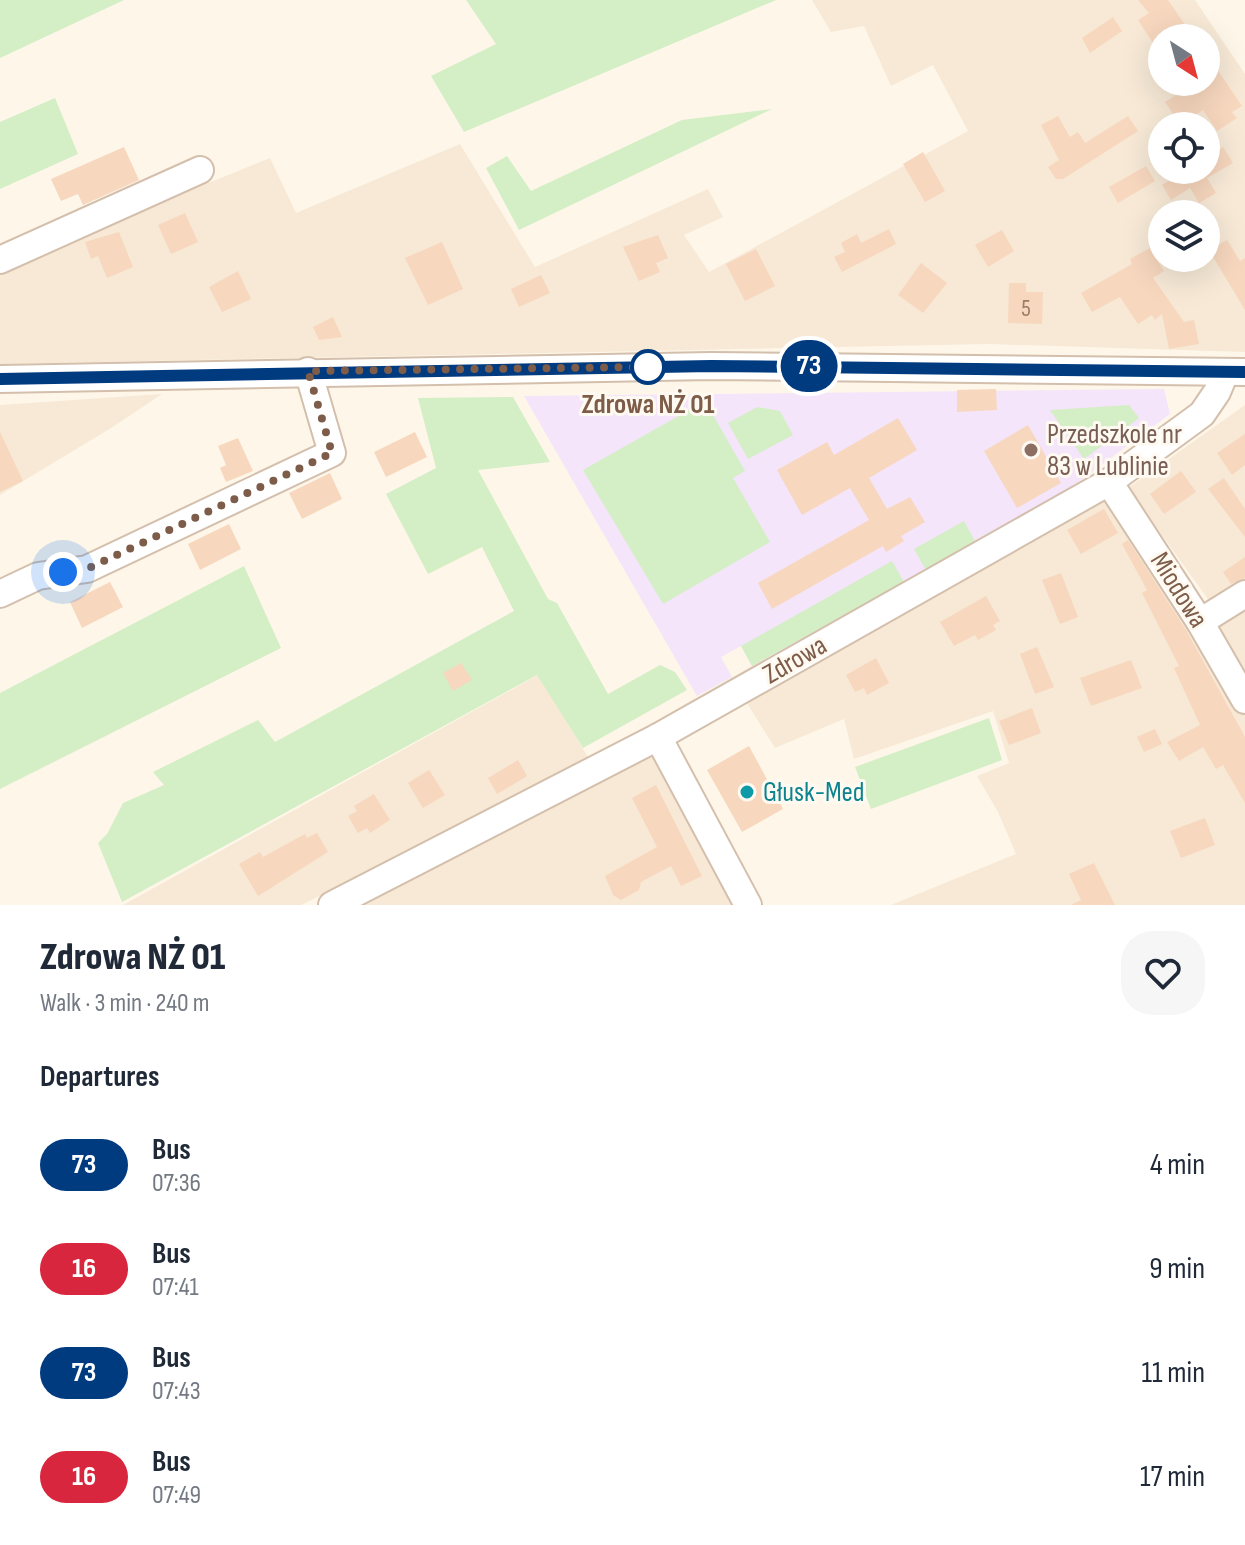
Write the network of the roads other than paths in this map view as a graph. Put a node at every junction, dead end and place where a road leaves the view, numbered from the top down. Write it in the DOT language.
graph roads {
  1 [pos="200,170"];
  2 [pos="0,260"];
  3 [pos="308,371"];
  4 [pos="1235,372"];
  5 [pos="0,379"];
  6 [pos="1109,482"];
  7 [pos="0,594"];
  8 [pos="1245,594"];
  9 [pos="1200,622"];
  10 [pos="1245,700"];
  11 [pos="658,737"];
  12 [pos="332,905"];
  13 [pos="748,905"];
  1 -- 2 [label="street"];
  3 -- 4 [label="street"];
  3 -- 5 [label="street"];
  3 -- 7 [label="street"];
  4 -- 6 [label="street, Zdrowa"];
  6 -- 9 [label="street, Miodowa"];
  6 -- 11 [label="street, Zdrowa"];
  8 -- 9 [label="street"];
  9 -- 10 [label="street, Miodowa"];
  11 -- 12 [label="street, Zdrowa"];
  11 -- 13 [label="street"];
}
